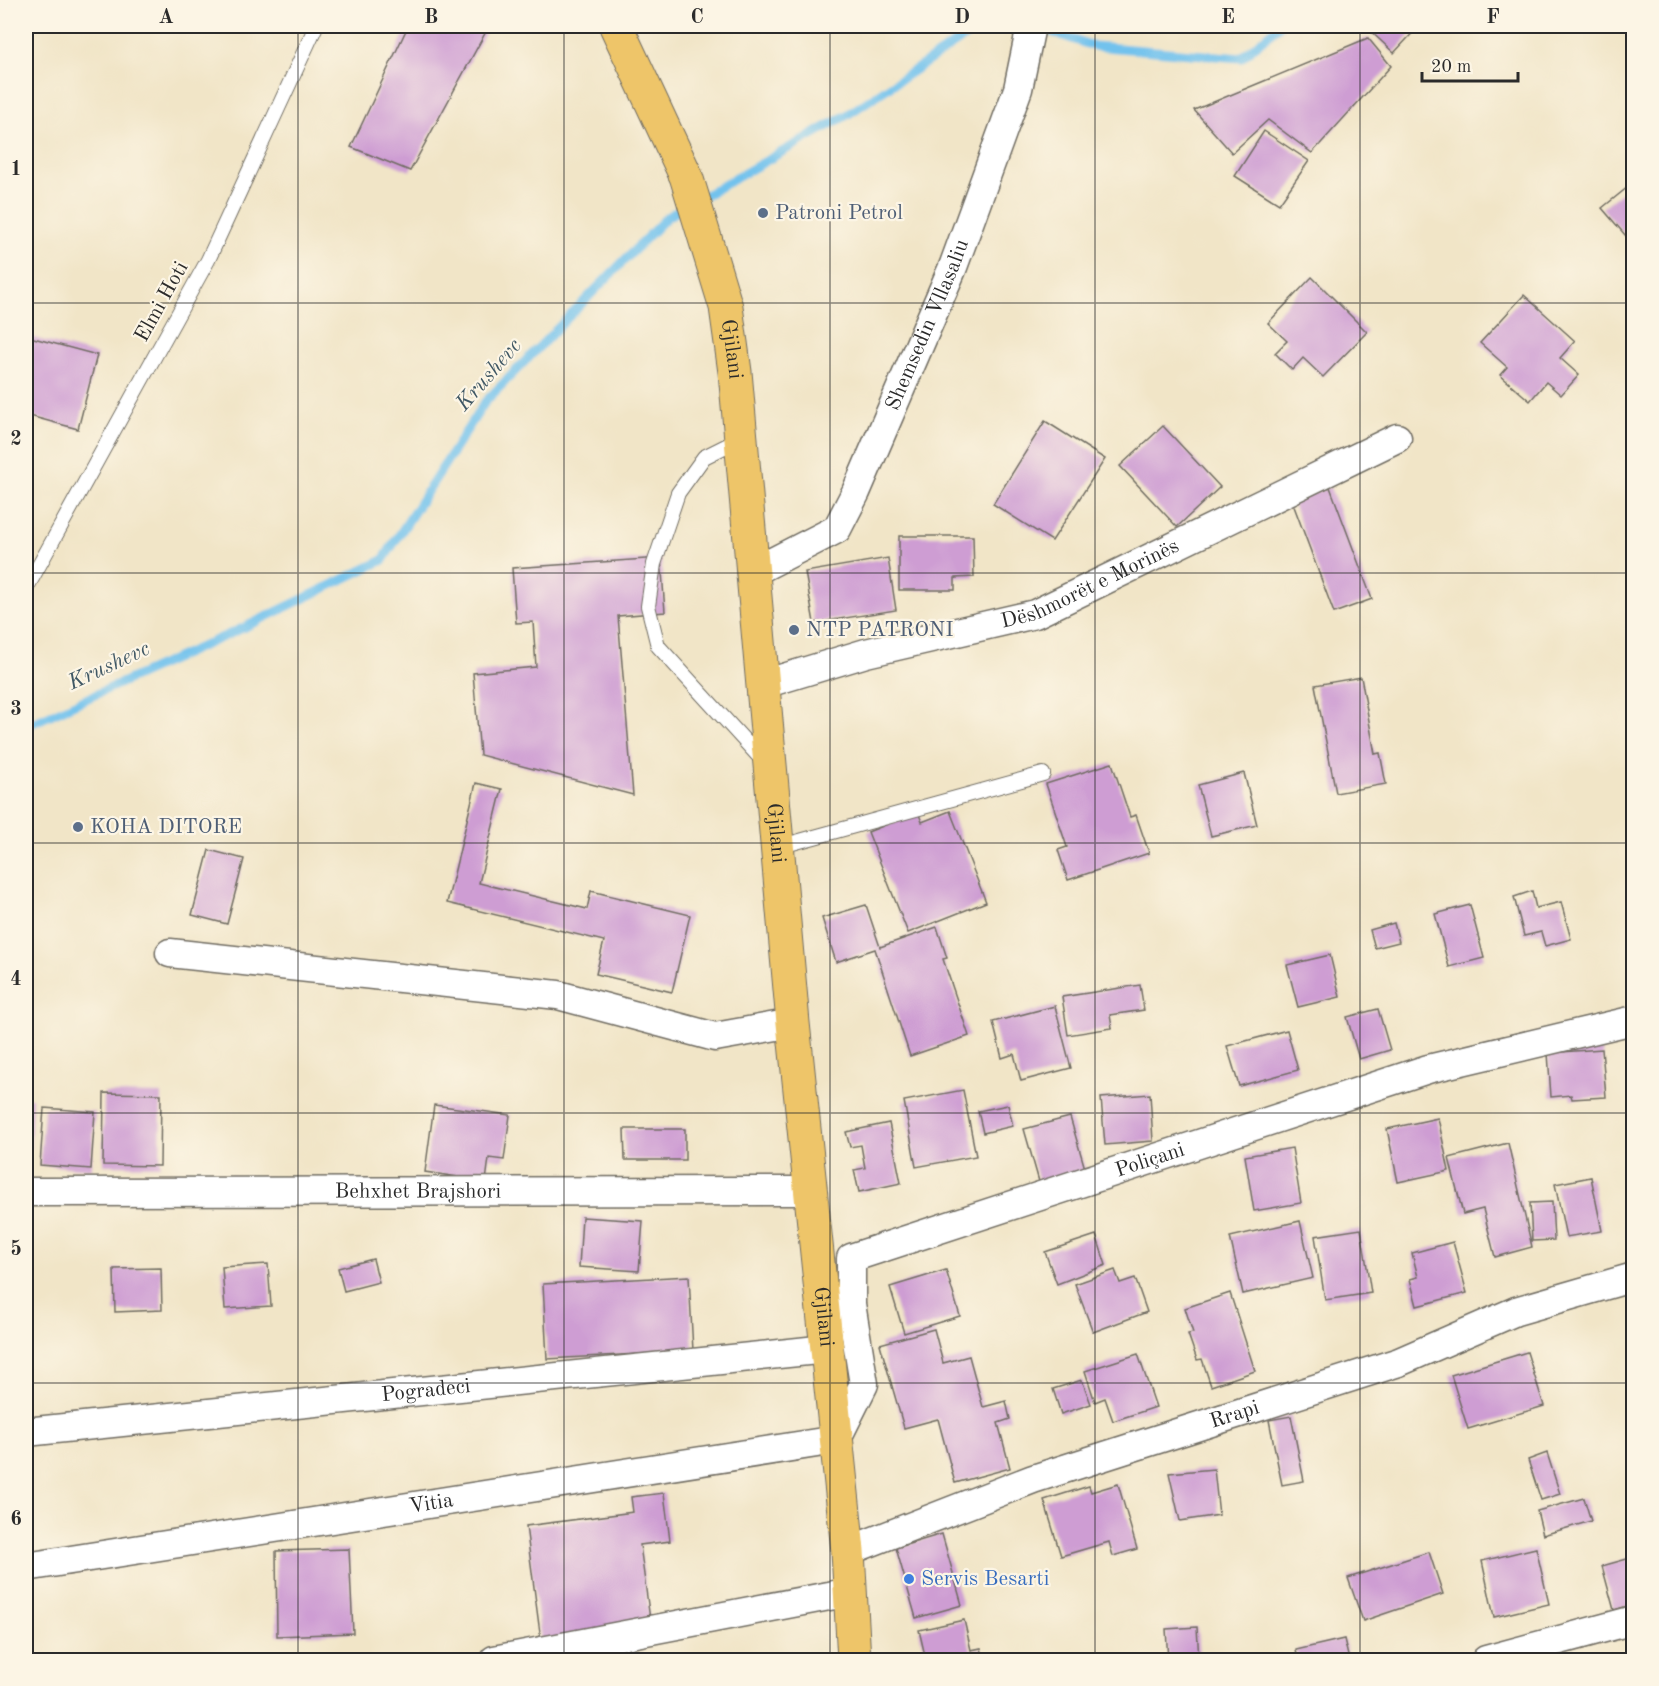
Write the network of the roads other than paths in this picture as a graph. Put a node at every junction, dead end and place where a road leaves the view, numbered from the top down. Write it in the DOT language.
graph roads {
  1 [pos="316,26"];
  2 [pos="616,26"];
  3 [pos="1029,37"];
  4 [pos="742,438"];
  5 [pos="1397,438"];
  6 [pos="751,573"];
  7 [pos="26,589"];
  8 [pos="764,684"];
  9 [pos="772,771"];
  10 [pos="1043,774"];
  11 [pos="778,847"];
  12 [pos="170,953"];
  13 [pos="1634,1020"];
  14 [pos="793,1023"];
  15 [pos="810,1191"];
  16 [pos="26,1192"];
  17 [pos="1627,1279"];
  18 [pos="827,1349"];
  19 [pos="26,1432"];
  20 [pos="836,1440"];
  21 [pos="848,1551"];
  22 [pos="26,1567"];
  23 [pos="850,1592"];
  24 [pos="1634,1620"];
  25 [pos="494,1660"];
  26 [pos="854,1660"];
  27 [pos="1486,1660"];
  1 -- 7 [label="lane, Elmi Hoti"];
  2 -- 4 [label="main road, Gjilani"];
  3 -- 6 [label="street, Shemsedin Vllasaliu"];
  4 -- 6 [label="main road, Gjilani"];
  4 -- 9 [label="lane"];
  5 -- 8 [label="street, Dëshmorët e Morinës"];
  6 -- 8 [label="main road, Gjilani"];
  8 -- 9 [label="main road, Gjilani"];
  9 -- 11 [label="main road, Gjilani"];
  10 -- 11 [label="lane"];
  11 -- 14 [label="main road, Gjilani"];
  12 -- 14 [label="street"];
  13 -- 20 [label="street, Poliçani"];
  14 -- 15 [label="main road, Gjilani"];
  15 -- 16 [label="street, Behxhet Brajshori"];
  15 -- 18 [label="main road, Gjilani"];
  17 -- 21 [label="street, Rrapi"];
  18 -- 19 [label="street, Pogradeci"];
  18 -- 20 [label="main road, Gjilani"];
  20 -- 21 [label="main road, Gjilani"];
  20 -- 22 [label="street, Vitia"];
  21 -- 23 [label="main road, Gjilani"];
  23 -- 25 [label="street"];
  23 -- 26 [label="main road, Gjilani"];
  24 -- 27 [label="street"];
}
